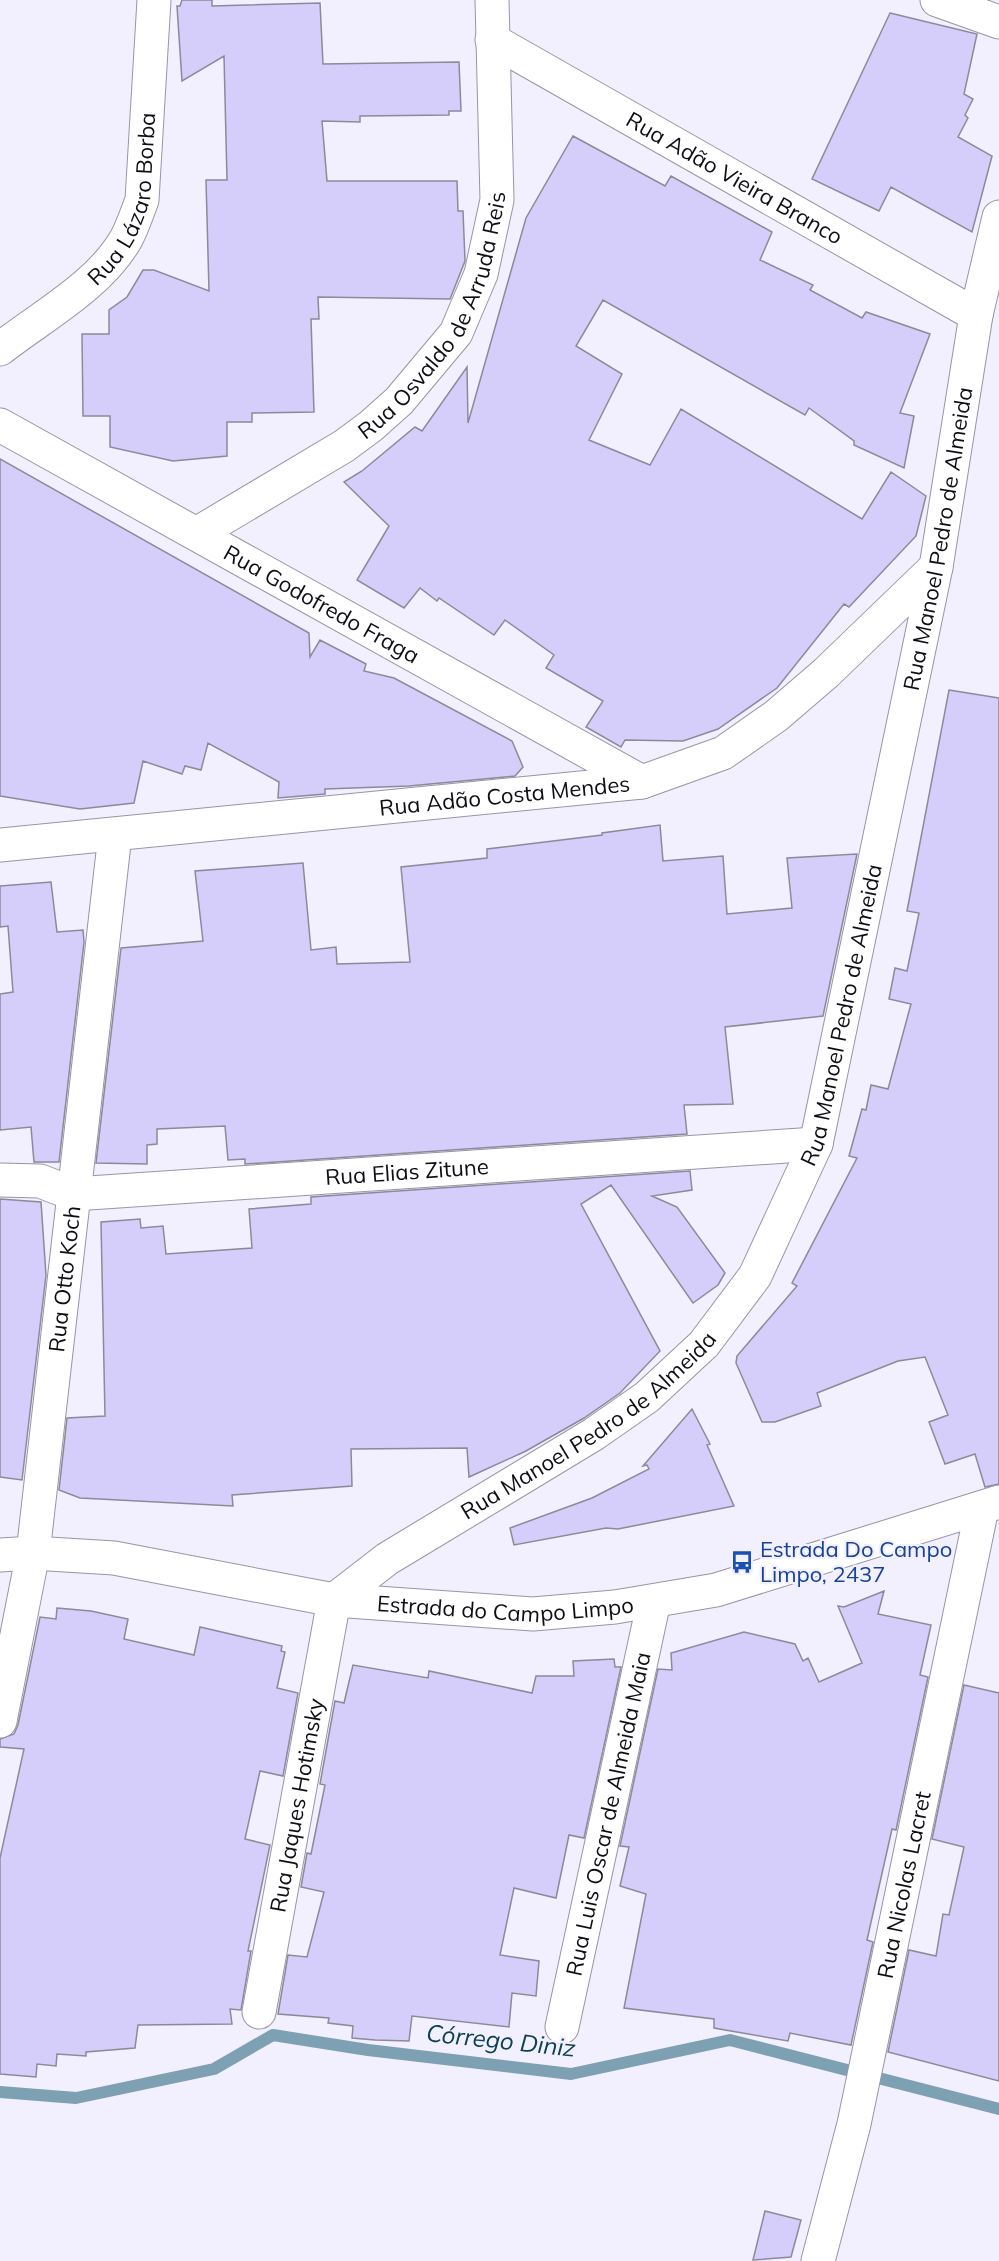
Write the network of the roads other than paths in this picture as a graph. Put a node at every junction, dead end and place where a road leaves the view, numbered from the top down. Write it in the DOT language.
graph roads {
  1 [pos="154,0"];
  2 [pos="492,0"];
  3 [pos="937,0"];
  4 [pos="999,22"];
  5 [pos="492,40"];
  6 [pos="999,217"];
  7 [pos="976,315"];
  8 [pos="0,349"];
  9 [pos="0,425"];
  10 [pos="198,533"];
  11 [pos="936,567"];
  12 [pos="642,782"];
  13 [pos="115,835"];
  14 [pos="0,845"];
  15 [pos="816,1144"];
  16 [pos="0,1180"];
  17 [pos="74,1194"];
  18 [pos="990,1505"];
  19 [pos="33,1553"];
  20 [pos="0,1555"];
  21 [pos="334,1600"];
  22 [pos="654,1600"];
  23 [pos="0,1721"];
  24 [pos="259,2012"];
  25 [pos="562,2027"];
  26 [pos="818,2261"];
  1 -- 8 [label="street, Rua Lázaro Borba"];
  2 -- 5 [label="street, Rua Osvaldo de Arruda Reis"];
  3 -- 4 [label="street"];
  5 -- 7 [label="street, Rua Adão Vieira Branco"];
  5 -- 10 [label="street, Rua Osvaldo de Arruda Reis"];
  6 -- 7 [label="street, Rua Manoel Pedro de Almeida"];
  7 -- 11 [label="street, Rua Manoel Pedro de Almeida"];
  9 -- 10 [label="street, Rua Godofredo Fraga"];
  10 -- 12 [label="street, Rua Godofredo Fraga"];
  11 -- 12 [label="street, Rua Adão Costa Mendes"];
  11 -- 15 [label="street, Rua Manoel Pedro de Almeida"];
  12 -- 13 [label="street, Rua Adão Costa Mendes"];
  13 -- 14 [label="street, Rua Adão Costa Mendes"];
  13 -- 17 [label="street, Rua Otto Koch"];
  15 -- 17 [label="street, Rua Elias Zitune"];
  15 -- 21 [label="street, Rua Manoel Pedro de Almeida"];
  16 -- 17 [label="street, Rua Elias Zitune"];
  17 -- 19 [label="street, Rua Otto Koch"];
  18 -- 22 [label="street, Estrada do Campo Limpo"];
  18 -- 26 [label="street, Rua Nicolas Lacret"];
  19 -- 20 [label="street, Estrada do Campo Limpo"];
  19 -- 21 [label="street, Estrada do Campo Limpo"];
  19 -- 23 [label="street, Rua Otto Koch"];
  21 -- 22 [label="street, Estrada do Campo Limpo"];
  21 -- 24 [label="street, Rua Jaques Hotimsky"];
  22 -- 25 [label="street, Rua Luis Oscar de Almeida Maia"];
}
